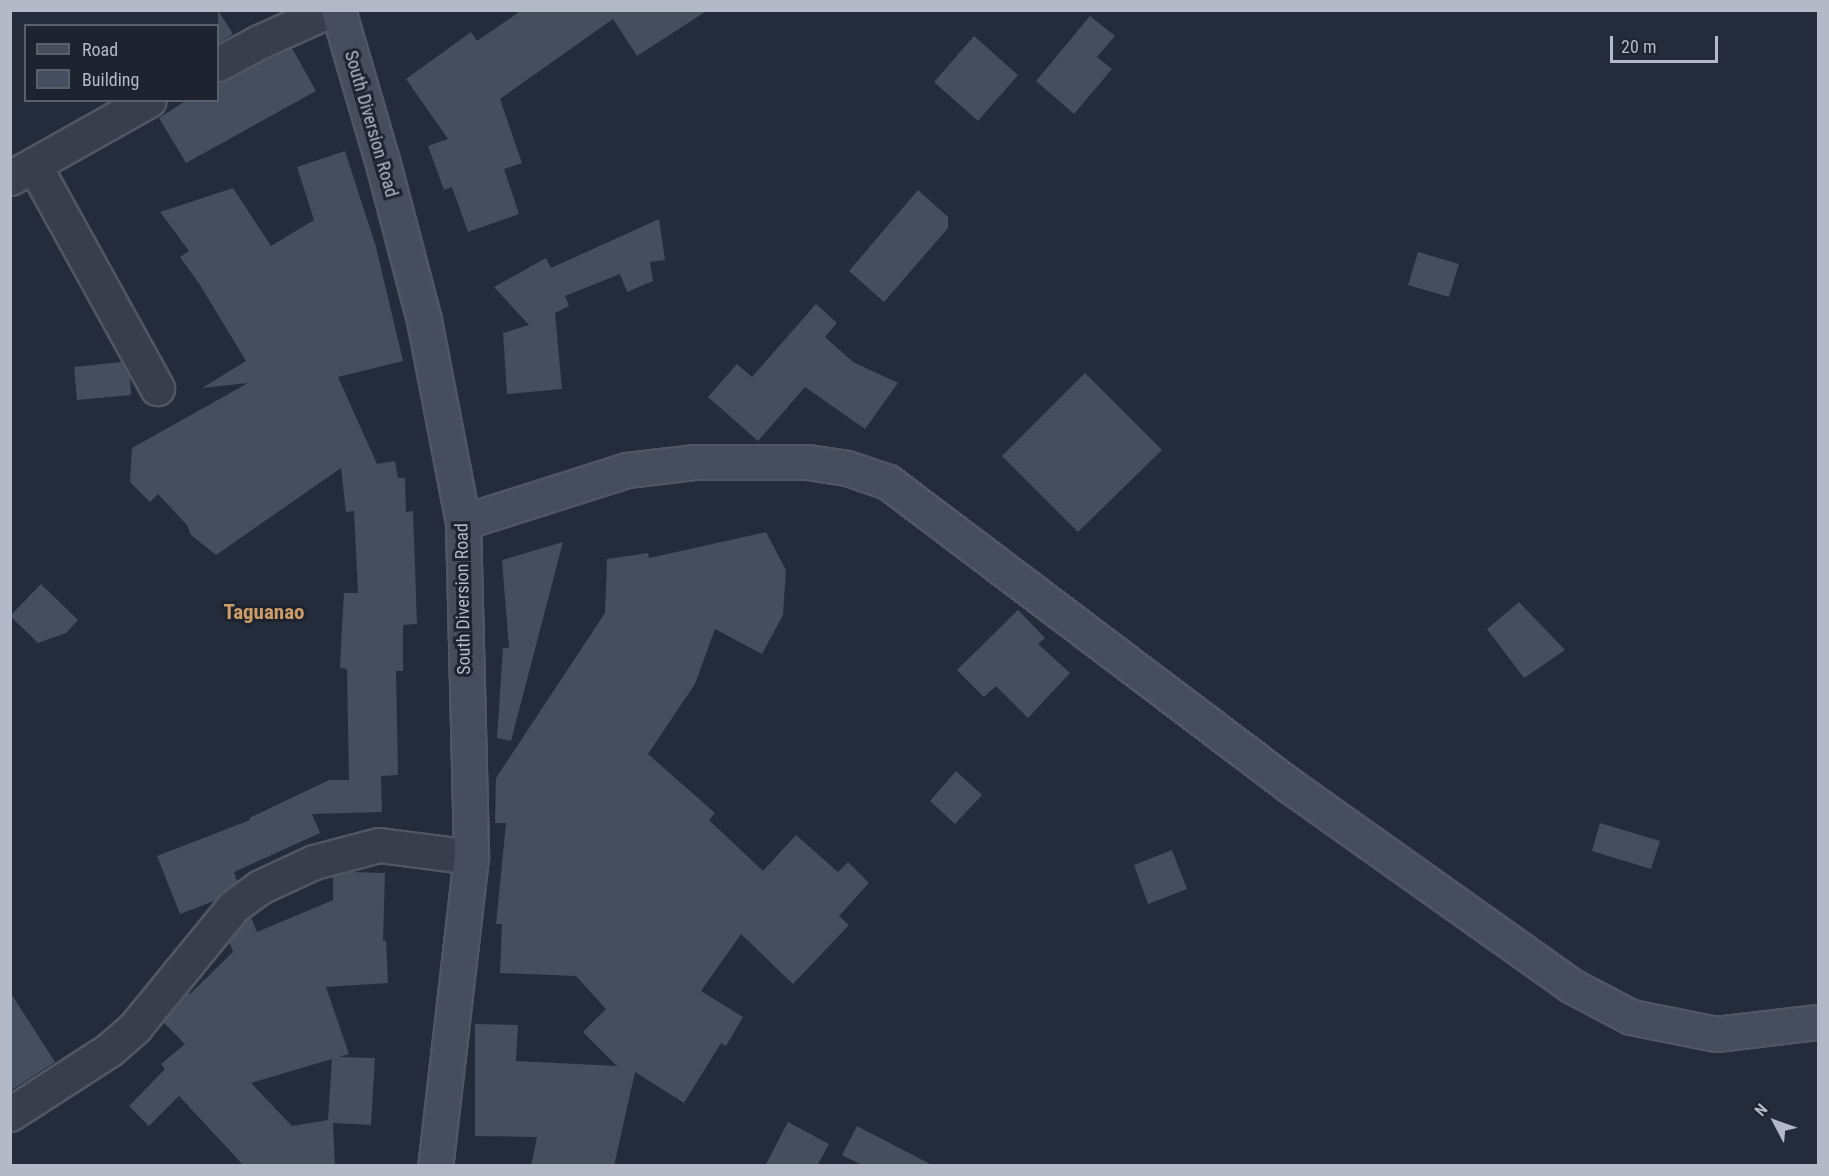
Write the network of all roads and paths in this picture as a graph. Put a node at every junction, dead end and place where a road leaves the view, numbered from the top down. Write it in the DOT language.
graph roads {
  1 [pos="330,10"];
  2 [pos="338,10"];
  3 [pos="219,63"];
  4 [pos="145,102"];
  5 [pos="22,171"];
  6 [pos="157,388"];
  7 [pos="463,522"];
  8 [pos="471,857"];
  9 [pos="1818,1022"];
  10 [pos="10,1114"];
  11 [pos="435,1166"];
  1 -- 3 [label="street"];
  2 -- 7 [label="street, South Diversion Road"];
  4 -- 5 [label="street"];
  5 -- 6 [label="street"];
  7 -- 8 [label="street, South Diversion Road"];
  7 -- 9 [label="street"];
  8 -- 10 [label="street"];
  8 -- 11 [label="street, South Diversion Road"];
}
